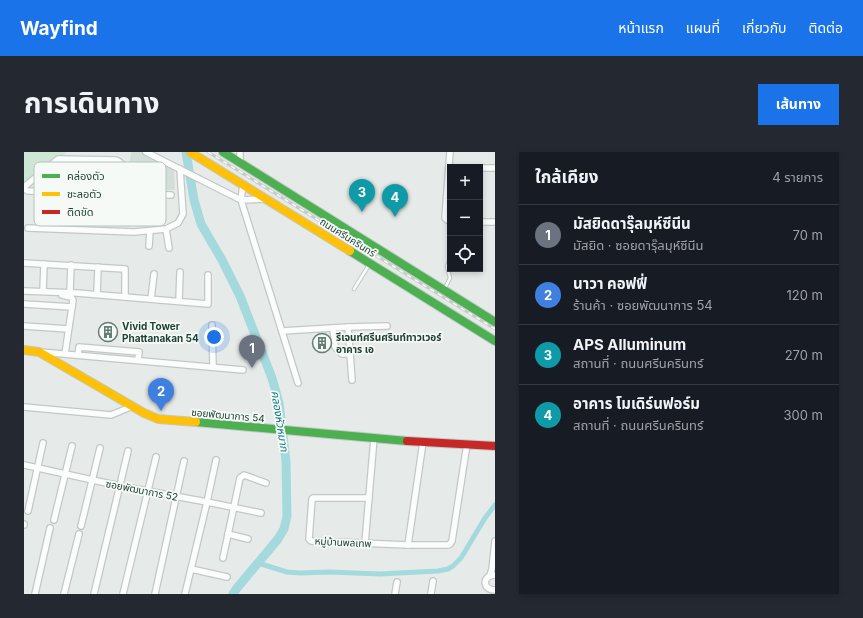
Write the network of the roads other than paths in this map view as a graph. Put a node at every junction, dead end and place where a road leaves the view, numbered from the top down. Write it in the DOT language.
graph roads {
  1 [pos="146,152"];
  2 [pos="216,152"];
  3 [pos="223,152"];
  4 [pos="240,152"];
  5 [pos="450,152"];
  6 [pos="195,153"];
  7 [pos="238,161"];
  8 [pos="54,162"];
  9 [pos="120,162"];
  10 [pos="165,162"];
  11 [pos="166,162"];
  12 [pos="450,164"];
  13 [pos="483,168"];
  14 [pos="495,168"];
  15 [pos="183,171"];
  16 [pos="34,179"];
  17 [pos="243,184"];
  18 [pos="24,188"];
  19 [pos="34,191"];
  20 [pos="166,195"];
  21 [pos="171,195"];
  22 [pos="267,199"];
  23 [pos="241,200"];
  24 [pos="447,204"];
  25 [pos="447,220"];
  26 [pos="483,222"];
  27 [pos="495,222"];
  28 [pos="28,228"];
  29 [pos="166,229"];
  30 [pos="150,231"];
  31 [pos="149,246"];
  32 [pos="168,248"];
  33 [pos="24,263"];
  34 [pos="370,263"];
  35 [pos="44,264"];
  36 [pos="72,266"];
  37 [pos="98,267"];
  38 [pos="180,272"];
  39 [pos="449,272"];
  40 [pos="154,274"];
  41 [pos="208,274"];
  42 [pos="354,289"];
  43 [pos="444,290"];
  44 [pos="43,291"];
  45 [pos="24,292"];
  46 [pos="70,292"];
  47 [pos="96,294"];
  48 [pos="125,297"];
  49 [pos="151,299"];
  50 [pos="179,301"];
  51 [pos="24,304"];
  52 [pos="72,307"];
  53 [pos="495,322"];
  54 [pos="212,325"];
  55 [pos="24,326"];
  56 [pos="387,326"];
  57 [pos="348,327"];
  58 [pos="333,328"];
  59 [pos="68,329"];
  60 [pos="282,331"];
  61 [pos="494,337"];
  62 [pos="24,350"];
  63 [pos="39,352"];
  64 [pos="65,354"];
  65 [pos="350,354"];
  66 [pos="78,355"];
  67 [pos="138,360"];
  68 [pos="213,367"];
  69 [pos="242,370"];
  70 [pos="352,380"];
  71 [pos="298,383"];
  72 [pos="133,406"];
  73 [pos="24,407"];
  74 [pos="374,438"];
  75 [pos="423,442"];
  76 [pos="43,443"];
  77 [pos="468,444"];
  78 [pos="72,446"];
  79 [pos="495,446"];
  80 [pos="100,448"];
  81 [pos="128,451"];
  82 [pos="156,457"];
  83 [pos="216,460"];
  84 [pos="184,461"];
  85 [pos="24,465"];
  86 [pos="37,468"];
  87 [pos="66,474"];
  88 [pos="92,480"];
  89 [pos="266,483"];
  90 [pos="120,486"];
  91 [pos="148,492"];
  92 [pos="176,497"];
  93 [pos="369,498"];
  94 [pos="207,502"];
  95 [pos="234,507"];
  96 [pos="28,510"];
  97 [pos="261,513"];
  98 [pos="54,520"];
  99 [pos="81,526"];
  100 [pos="50,528"];
  101 [pos="79,534"];
  102 [pos="228,534"];
  103 [pos="248,539"];
  104 [pos="495,541"];
  105 [pos="365,543"];
  106 [pos="408,545"];
  107 [pos="223,558"];
  108 [pos="191,569"];
  109 [pos="493,575"];
  110 [pos="227,577"];
  111 [pos="434,581"];
  112 [pos="397,582"];
  113 [pos="487,587"];
  114 [pos="495,590"];
  115 [pos="35,594"];
  116 [pos="64,594"];
  117 [pos="94,594"];
  118 [pos="123,594"];
  119 [pos="155,594"];
  120 [pos="185,594"];
  121 [pos="395,594"];
  122 [pos="431,594"];
  123 [pos="486,594"];
  1 -- 10 [label="street"];
  2 -- 7 [label="main road"];
  3 -- 7 [label="main road, ถนนศรีนครินทร์"];
  4 -- 7 [label="street"];
  5 -- 12 [label="street"];
  6 -- 17 [label="main road, ถนนศรีนครินทร์"];
  7 -- 43 [label="main road, ถนนศรีนครินทร์"];
  8 -- 9 [label="street"];
  11 -- 15 [label="street"];
  13 -- 14 [label="street"];
  15 -- 23 [label="street"];
  15 -- 29 [label="street"];
  16 -- 18 [label="street"];
  17 -- 22 [label="main road, ถนนศรีนครินทร์"];
  17 -- 23 [label="street"];
  18 -- 19 [label="street"];
  20 -- 21 [label="street"];
  22 -- 23 [label="street"];
  22 -- 34 [label="main road, ถนนศรีนครินทร์"];
  23 -- 60 [label="street"];
  24 -- 25 [label="street"];
  26 -- 27 [label="street"];
  28 -- 30 [label="street"];
  29 -- 30 [label="street"];
  29 -- 32 [label="street"];
  30 -- 31 [label="street"];
  33 -- 35 [label="street"];
  34 -- 42 [label="lane"];
  34 -- 61 [label="main road, ถนนศรีนครินทร์"];
  35 -- 36 [label="street"];
  35 -- 44 [label="street"];
  36 -- 37 [label="street"];
  36 -- 46 [label="street"];
  37 -- 47 [label="street"];
  37 -- 48 [label="street"];
  38 -- 50 [label="street"];
  39 -- 43 [label="lane"];
  40 -- 49 [label="street"];
  41 -- 50 [label="street"];
  43 -- 53 [label="main road, ถนนศรีนครินทร์"];
  44 -- 45 [label="street"];
  44 -- 46 [label="street"];
  45 -- 52 [label="street"];
  46 -- 47 [label="street"];
  47 -- 48 [label="street"];
  48 -- 49 [label="street"];
  49 -- 50 [label="street"];
  51 -- 52 [label="street"];
  52 -- 59 [label="street"];
  54 -- 68 [label="street"];
  55 -- 59 [label="street"];
  56 -- 57 [label="street"];
  57 -- 58 [label="street"];
  57 -- 65 [label="street"];
  58 -- 60 [label="street"];
  58 -- 65 [label="street"];
  59 -- 64 [label="street"];
  60 -- 71 [label="street"];
  62 -- 63 [label="main road, ซอยพัฒนาการ 54"];
  63 -- 64 [label="street"];
  63 -- 72 [label="main road, ซอยพัฒนาการ 54"];
  64 -- 66 [label="street"];
  65 -- 70 [label="street"];
  66 -- 67 [label="street"];
  66 -- 67 [label="street"];
  67 -- 68 [label="street"];
  68 -- 69 [label="street"];
  72 -- 73 [label="street"];
  72 -- 74 [label="main road, ซอยพัฒนาการ 54"];
  74 -- 75 [label="main road, ซอยพัฒนาการ 54"];
  74 -- 93 [label="street"];
  75 -- 77 [label="main road, ซอยพัฒนาการ 54"];
  75 -- 106 [label="street"];
  76 -- 86 [label="street"];
  77 -- 79 [label="main road, ซอยพัฒนาการ 54"];
  77 -- 106 [label="street, หมู่บ้านพลเทพ"];
  78 -- 87 [label="street"];
  80 -- 88 [label="street"];
  81 -- 90 [label="street"];
  82 -- 91 [label="street"];
  83 -- 94 [label="street"];
  84 -- 92 [label="street"];
  85 -- 86 [label="street, ซอยพัฒนาการ 52"];
  86 -- 87 [label="street, ซอยพัฒนาการ 52"];
  86 -- 96 [label="street"];
  87 -- 88 [label="street, ซอยพัฒนาการ 52"];
  87 -- 98 [label="street"];
  88 -- 90 [label="street, ซอยพัฒนาการ 52"];
  88 -- 99 [label="street"];
  89 -- 95 [label="street"];
  90 -- 91 [label="street, ซอยพัฒนาการ 52"];
  90 -- 117 [label="street"];
  91 -- 92 [label="street, ซอยพัฒนาการ 52"];
  91 -- 118 [label="street"];
  92 -- 94 [label="street, ซอยพัฒนาการ 52"];
  92 -- 119 [label="street"];
  93 -- 105 [label="street"];
  93 -- 105 [label="street, หมู่บ้านพลเทพ"];
  94 -- 95 [label="street, ซอยพัฒนาการ 52"];
  94 -- 108 [label="street"];
  95 -- 97 [label="street, ซอยพัฒนาการ 52"];
  95 -- 102 [label="street"];
  100 -- 115 [label="street"];
  101 -- 116 [label="street"];
  102 -- 103 [label="street"];
  102 -- 107 [label="street"];
  104 -- 109 [label="street"];
  105 -- 106 [label="street, หมู่บ้านพลเทพ"];
  108 -- 110 [label="street"];
  108 -- 120 [label="street"];
  109 -- 113 [label="street"];
  111 -- 122 [label="street"];
  112 -- 121 [label="street"];
  113 -- 114 [label="street"];
  113 -- 123 [label="street"];
}
